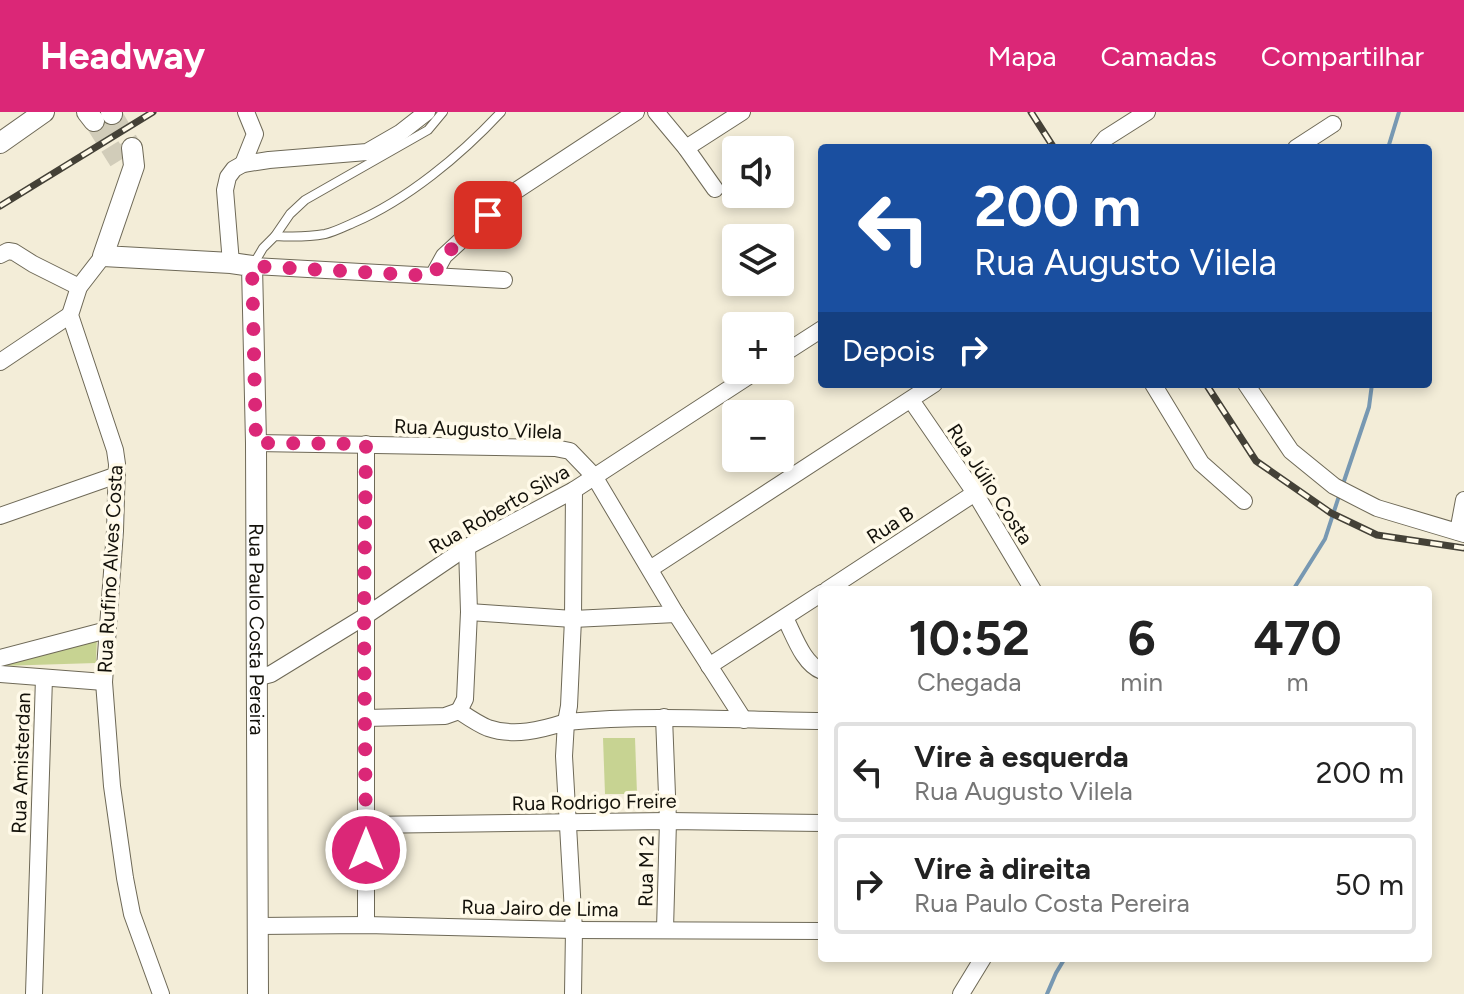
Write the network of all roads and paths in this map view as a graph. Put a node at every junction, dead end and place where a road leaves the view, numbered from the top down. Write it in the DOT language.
graph roads {
  1 [pos="246,112"];
  2 [pos="427,112"];
  3 [pos="443,112"];
  4 [pos="501,112"];
  5 [pos="636,112"];
  6 [pos="656,112"];
  7 [pos="742,112"];
  8 [pos="1147,112"];
  9 [pos="43,113"];
  10 [pos="1333,124"];
  11 [pos="0,143"];
  12 [pos="1101,144"];
  13 [pos="1302,144"];
  14 [pos="686,148"];
  15 [pos="126,154"];
  16 [pos="243,164"];
  17 [pos="715,189"];
  18 [pos="275,236"];
  19 [pos="0,255"];
  20 [pos="103,256"];
  21 [pos="231,263"];
  22 [pos="252,266"];
  23 [pos="433,276"];
  24 [pos="504,280"];
  25 [pos="79,287"];
  26 [pos="70,315"];
  27 [pos="818,332"];
  28 [pos="794,347"];
  29 [pos="0,362"];
  30 [pos="736,384"];
  31 [pos="928,388"];
  32 [pos="1155,388"];
  33 [pos="1249,388"];
  34 [pos="911,400"];
  35 [pos="256,443"];
  36 [pos="366,444"];
  37 [pos="117,475"];
  38 [pos="594,476"];
  39 [pos="574,490"];
  40 [pos="975,493"];
  41 [pos="1464,500"];
  42 [pos="1244,501"];
  43 [pos="0,516"];
  44 [pos="1461,533"];
  45 [pos="467,547"];
  46 [pos="650,569"];
  47 [pos="833,586"];
  48 [pos="1031,586"];
  49 [pos="818,596"];
  50 [pos="469,612"];
  51 [pos="676,614"];
  52 [pos="364,617"];
  53 [pos="785,618"];
  54 [pos="573,619"];
  55 [pos="107,630"];
  56 [pos="0,658"];
  57 [pos="709,666"];
  58 [pos="818,670"];
  59 [pos="0,674"];
  60 [pos="44,678"];
  61 [pos="256,678"];
  62 [pos="104,682"];
  63 [pos="459,711"];
  64 [pos="664,717"];
  65 [pos="366,718"];
  66 [pos="744,720"];
  67 [pos="818,721"];
  68 [pos="566,722"];
  69 [pos="668,821"];
  70 [pos="569,823"];
  71 [pos="818,823"];
  72 [pos="366,825"];
  73 [pos="366,925"];
  74 [pos="258,926"];
  75 [pos="665,929"];
  76 [pos="574,930"];
  77 [pos="818,931"];
  78 [pos="981,962"];
  79 [pos="34,994"];
  80 [pos="161,994"];
  81 [pos="258,994"];
  82 [pos="573,994"];
  83 [pos="961,994"];
  1 -- 16 [label="street"];
  2 -- 16 [label="street"];
  3 -- 18 [label="lane"];
  4 -- 18 [label="lane"];
  5 -- 23 [label="street"];
  6 -- 14 [label="street"];
  7 -- 14 [label="street"];
  8 -- 12 [label="street"];
  9 -- 11 [label="street"];
  10 -- 13 [label="street"];
  14 -- 17 [label="street"];
  15 -- 20 [label="street"];
  16 -- 21 [label="street"];
  18 -- 22 [label="lane"];
  19 -- 25 [label="street"];
  20 -- 21 [label="street"];
  20 -- 25 [label="street"];
  21 -- 22 [label="street"];
  22 -- 23 [label="street"];
  22 -- 35 [label="street, Rua Paulo Costa Pereira"];
  23 -- 24 [label="street"];
  25 -- 26 [label="street"];
  26 -- 29 [label="street"];
  26 -- 37 [label="street, Rua Rufino Alves Costa"];
  27 -- 28 [label="street"];
  30 -- 38 [label="street, Rua Roberto Silva"];
  31 -- 34 [label="street"];
  32 -- 42 [label="street"];
  33 -- 44 [label="street"];
  34 -- 40 [label="street, Rua Júlio Costa"];
  34 -- 46 [label="street"];
  35 -- 36 [label="street, Rua Augusto Vilela"];
  35 -- 61 [label="street, Rua Paulo Costa Pereira"];
  36 -- 38 [label="street, Rua Augusto Vilela"];
  36 -- 52 [label="street"];
  37 -- 43 [label="street"];
  37 -- 55 [label="street, Rua Rufino Alves Costa"];
  38 -- 39 [label="street, Rua Roberto Silva"];
  38 -- 46 [label="street, Rua Augusto Vilela"];
  39 -- 45 [label="street, Rua Roberto Silva"];
  39 -- 54 [label="street"];
  40 -- 47 [label="street, Rua B"];
  40 -- 48 [label="street, Rua Júlio Costa"];
  41 -- 44 [label="street"];
  45 -- 50 [label="street"];
  45 -- 52 [label="street, Rua Roberto Silva"];
  46 -- 51 [label="street, Rua Augusto Vilela"];
  49 -- 53 [label="street"];
  50 -- 54 [label="street"];
  50 -- 63 [label="street"];
  51 -- 54 [label="street"];
  51 -- 57 [label="street, Rua Augusto Vilela"];
  52 -- 61 [label="street, Rua Roberto Silva"];
  52 -- 65 [label="street"];
  53 -- 57 [label="street"];
  53 -- 58 [label="street"];
  54 -- 68 [label="street"];
  55 -- 56 [label="street"];
  55 -- 62 [label="street, Rua Rufino Alves Costa"];
  57 -- 66 [label="street, Rua Augusto Vilela"];
  59 -- 60 [label="street"];
  60 -- 62 [label="street"];
  60 -- 79 [label="street, Rua Amisterdan"];
  61 -- 74 [label="street, Rua Paulo Costa Pereira"];
  62 -- 80 [label="street, Rua Rufino Alves Costa"];
  63 -- 65 [label="street"];
  63 -- 68 [label="street"];
  64 -- 66 [label="street"];
  64 -- 68 [label="street"];
  64 -- 69 [label="street, Rua M 2"];
  65 -- 72 [label="street"];
  66 -- 67 [label="street"];
  68 -- 70 [label="street"];
  69 -- 70 [label="street, Rua Rodrigo Freire"];
  69 -- 71 [label="street, Rua Rodrigo Freire"];
  69 -- 75 [label="street, Rua M 2"];
  70 -- 72 [label="street, Rua Rodrigo Freire"];
  70 -- 76 [label="street"];
  72 -- 73 [label="street"];
  73 -- 74 [label="street, Rua Jairo de Lima"];
  73 -- 76 [label="street, Rua Jairo de Lima"];
  74 -- 81 [label="street, Rua Paulo Costa Pereira"];
  75 -- 76 [label="street, Rua Jairo de Lima"];
  75 -- 77 [label="street, Rua Jairo de Lima"];
  76 -- 82 [label="street"];
  78 -- 83 [label="street"];
}
